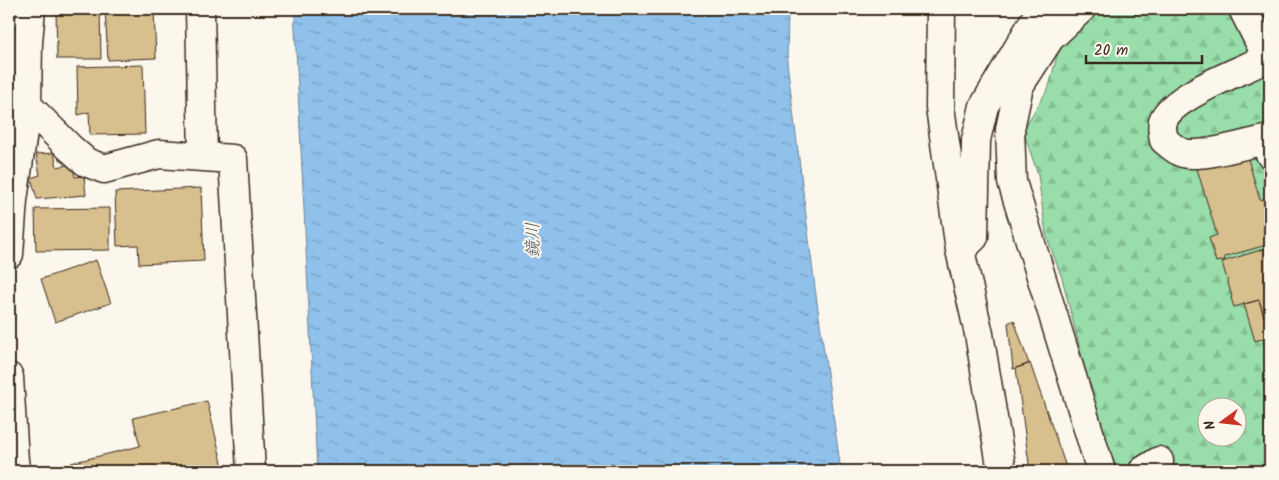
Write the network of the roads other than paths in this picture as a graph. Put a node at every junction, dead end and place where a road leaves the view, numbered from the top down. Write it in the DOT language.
graph roads {
  1 [pos="31,9"];
  2 [pos="200,9"];
  3 [pos="942,9"];
  4 [pos="1041,9"];
  5 [pos="1070,9"];
  6 [pos="1081,9"];
  7 [pos="1243,9"];
  8 [pos="1054,33"];
  9 [pos="27,105"];
  10 [pos="1270,154"];
  11 [pos="203,157"];
  12 [pos="960,250"];
  13 [pos="9,254"];
  14 [pos="9,378"];
  15 [pos="16,471"];
  16 [pos="251,471"];
  17 [pos="1002,471"];
  18 [pos="1101,471"];
  1 -- 9 [label="street"];
  2 -- 11 [label="street"];
  3 -- 12 [label="street"];
  4 -- 12 [label="street"];
  5 -- 8 [label="street"];
  6 -- 8 [label="street"];
  7 -- 10 [label="street"];
  8 -- 18 [label="street"];
  9 -- 11 [label="street"];
  9 -- 13 [label="street"];
  11 -- 16 [label="street"];
  12 -- 17 [label="street"];
  14 -- 15 [label="street"];
}
